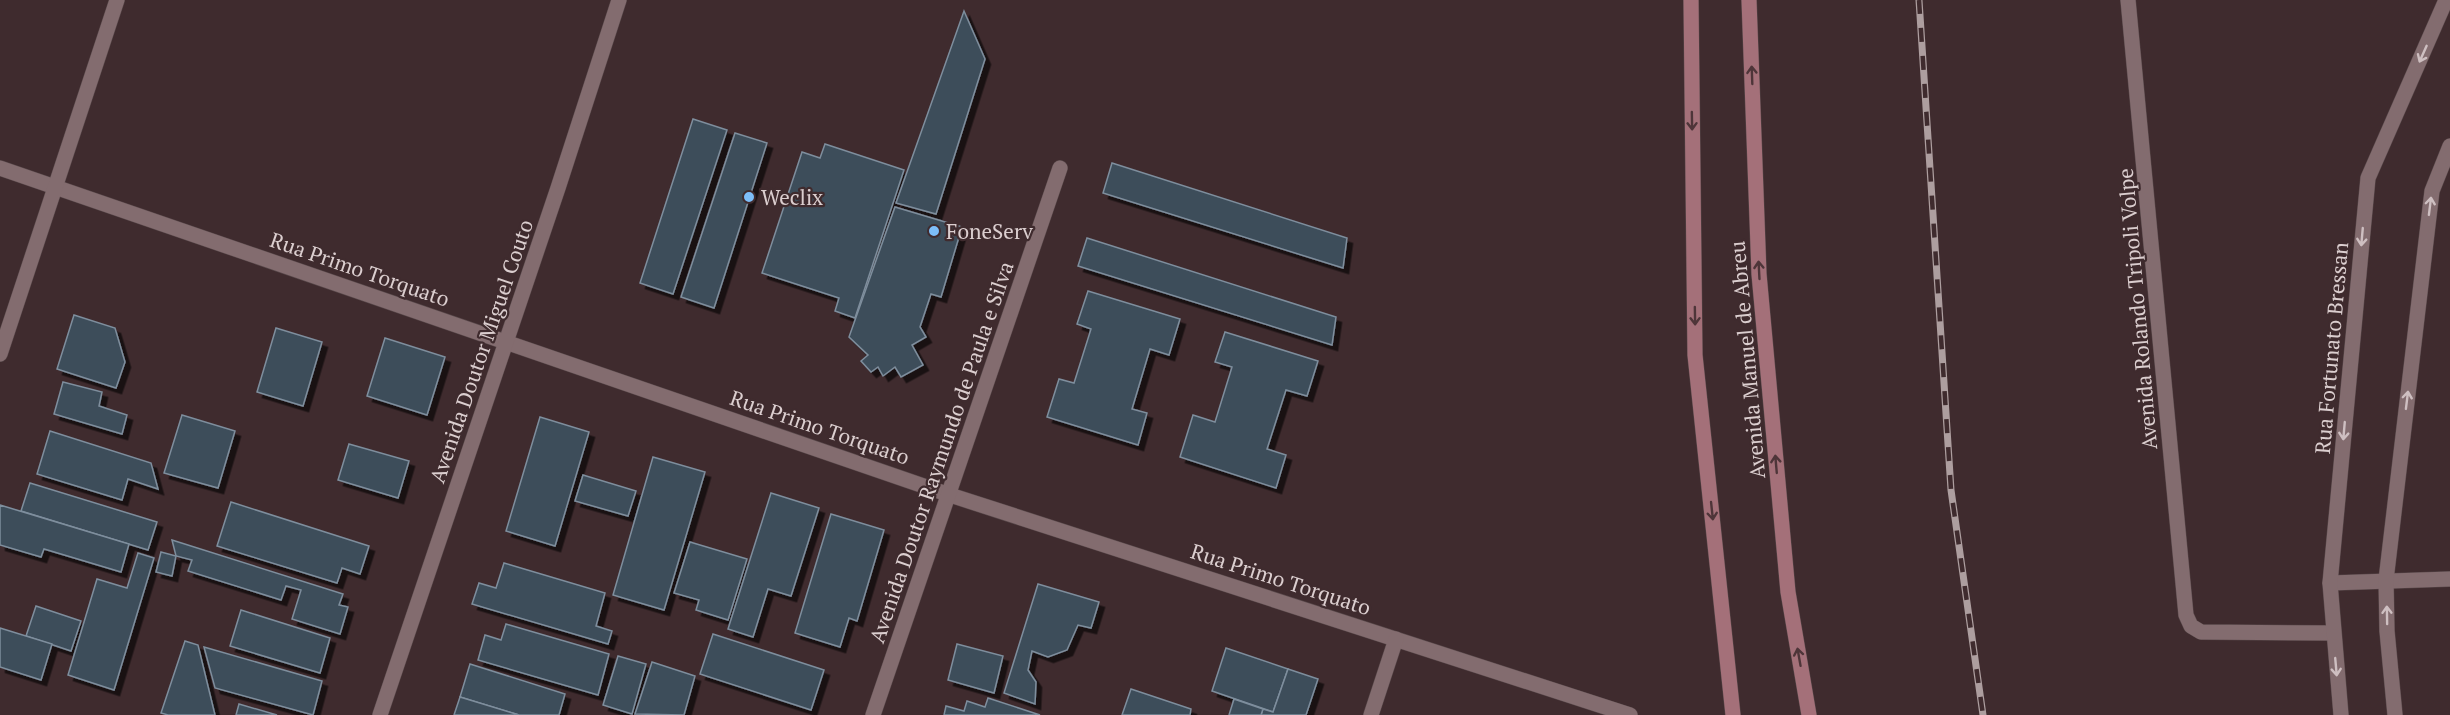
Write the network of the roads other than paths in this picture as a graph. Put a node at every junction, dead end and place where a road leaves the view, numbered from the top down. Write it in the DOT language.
graph roads {
  1 [pos="117,0"];
  2 [pos="619,0"];
  3 [pos="1691,0"];
  4 [pos="1749,0"];
  5 [pos="2128,0"];
  6 [pos="2446,0"];
  7 [pos="2450,146"];
  8 [pos="0,168"];
  9 [pos="1060,168"];
  10 [pos="55,187"];
  11 [pos="506,341"];
  12 [pos="0,354"];
  13 [pos="947,494"];
  14 [pos="2450,579"];
  15 [pos="2386,580"];
  16 [pos="2330,583"];
  17 [pos="2333,633"];
  18 [pos="1396,639"];
  19 [pos="380,715"];
  20 [pos="873,715"];
  21 [pos="1371,715"];
  22 [pos="1630,715"];
  23 [pos="1733,715"];
  24 [pos="1809,715"];
  25 [pos="2341,715"];
  26 [pos="2395,715"];
  1 -- 10 [label="street"];
  2 -- 11 [label="street, Avenida Doutor Miguel Couto"];
  3 -- 23 [label="main road, Avenida Manuel de Abreu, one-way"];
  24 -- 4 [label="main road, Avenida Manuel de Abreu, one-way"];
  5 -- 17 [label="street, Avenida Rolando Tripoli Volpe"];
  6 -- 16 [label="street, Rua Fortunato Bressan, one-way"];
  15 -- 7 [label="street, one-way"];
  8 -- 10 [label="street, Rua Primo Torquato"];
  9 -- 13 [label="street, Avenida Doutor Raymundo de Paula e Silva"];
  10 -- 11 [label="street, Rua Primo Torquato"];
  10 -- 12 [label="street"];
  11 -- 13 [label="street, Rua Primo Torquato"];
  11 -- 19 [label="street, Avenida Doutor Miguel Couto"];
  13 -- 18 [label="street, Rua Primo Torquato"];
  13 -- 20 [label="street, Avenida Doutor Raymundo de Paula e Silva"];
  14 -- 15 [label="street"];
  15 -- 16 [label="street"];
  26 -- 15 [label="street, one-way"];
  16 -- 17 [label="street, Rua Fortunato Bressan"];
  17 -- 25 [label="street, Rua Fortunato Bressan, one-way"];
  18 -- 21 [label="street"];
  18 -- 22 [label="street, Rua Primo Torquato"];
}
